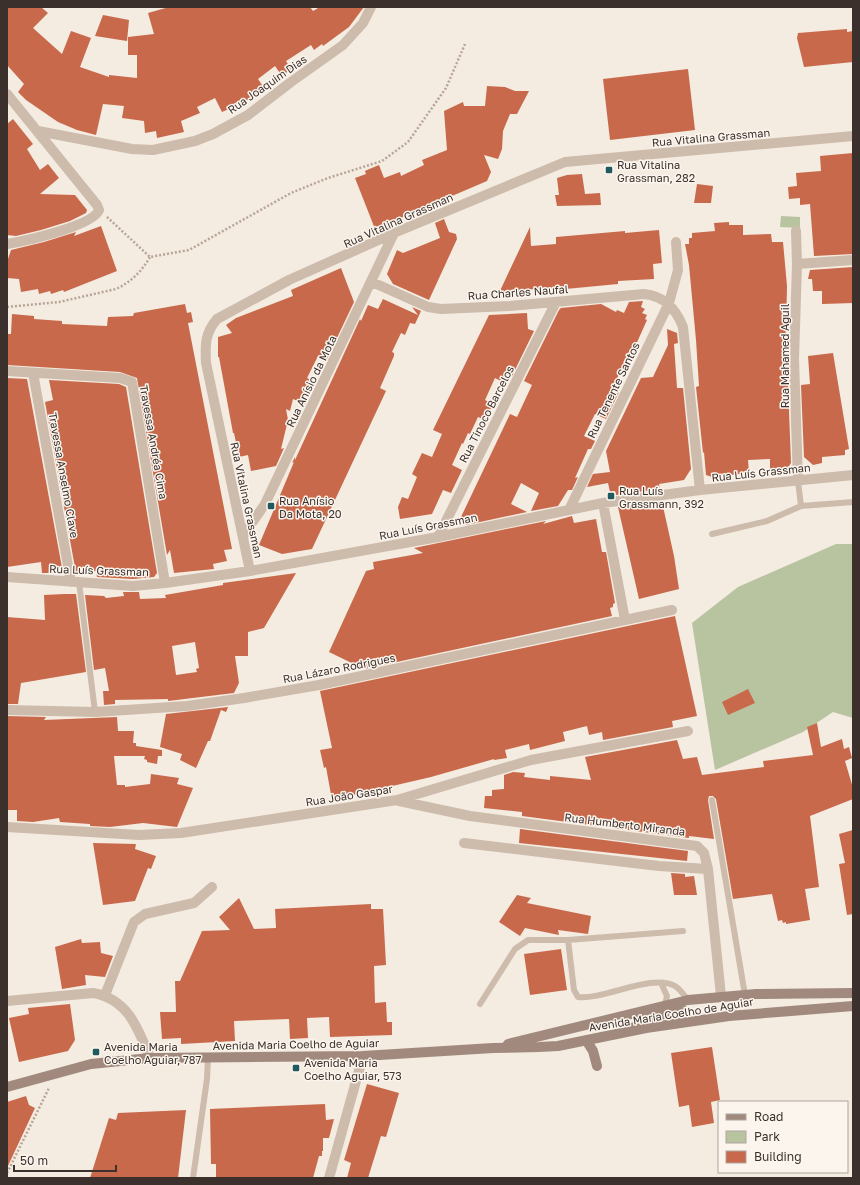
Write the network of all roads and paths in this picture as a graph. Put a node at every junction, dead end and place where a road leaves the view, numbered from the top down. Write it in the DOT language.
graph roads {
  1 [pos="371,7"];
  2 [pos="465,44"];
  3 [pos="7,94"];
  4 [pos="38,131"];
  5 [pos="853,136"];
  6 [pos="99,210"];
  7 [pos="796,231"];
  8 [pos="394,233"];
  9 [pos="676,242"];
  10 [pos="7,244"];
  11 [pos="150,257"];
  12 [pos="853,260"];
  13 [pos="797,264"];
  14 [pos="372,282"];
  15 [pos="556,302"];
  16 [pos="669,303"];
  17 [pos="7,307"];
  18 [pos="7,371"];
  19 [pos="33,373"];
  20 [pos="853,475"];
  21 [pos="798,480"];
  22 [pos="700,490"];
  23 [pos="853,502"];
  24 [pos="603,503"];
  25 [pos="801,506"];
  26 [pos="570,508"];
  27 [pos="712,534"];
  28 [pos="243,536"];
  29 [pos="438,537"];
  30 [pos="250,571"];
  31 [pos="7,578"];
  32 [pos="75,582"];
  33 [pos="165,583"];
  34 [pos="672,610"];
  35 [pos="625,620"];
  36 [pos="7,710"];
  37 [pos="95,712"];
  38 [pos="688,731"];
  39 [pos="397,800"];
  40 [pos="712,800"];
  41 [pos="7,827"];
  42 [pos="464,843"];
  43 [pos="708,869"];
  44 [pos="212,887"];
  45 [pos="683,931"];
  46 [pos="568,940"];
  47 [pos="661,983"];
  48 [pos="853,993"];
  49 [pos="105,995"];
  50 [pos="745,995"];
  51 [pos="721,996"];
  52 [pos="700,998"];
  53 [pos="688,1000"];
  54 [pos="7,1001"];
  55 [pos="480,1004"];
  56 [pos="665,1005"];
  57 [pos="853,1006"];
  58 [pos="615,1035"];
  59 [pos="586,1040"];
  60 [pos="493,1048"];
  61 [pos="363,1056"];
  62 [pos="208,1057"];
  63 [pos="150,1058"];
  64 [pos="597,1066"];
  65 [pos="56,1073"];
  66 [pos="7,1087"];
  67 [pos="7,1174"];
  68 [pos="193,1178"];
  69 [pos="329,1178"];
  1 -- 4 [label="street, Rua Joaquim Dias"];
  2 -- 11 [label="path"];
  3 -- 4 [label="street"];
  4 -- 6 [label="street"];
  5 -- 8 [label="street, Rua Vitalina Grassman"];
  6 -- 10 [label="street"];
  6 -- 11 [label="path"];
  7 -- 13 [label="street, Rua Mahamed Aguil"];
  8 -- 14 [label="street, Rua Anísio da Mota"];
  8 -- 28 [label="street, Rua Vitalina Grassman"];
  9 -- 16 [label="street, Rua Tenente Santos"];
  11 -- 17 [label="path"];
  12 -- 13 [label="street"];
  13 -- 21 [label="street, Rua Mahamed Aguil"];
  14 -- 15 [label="street, Rua Charles Naufal"];
  14 -- 28 [label="street, Rua Anísio da Mota"];
  15 -- 16 [label="street, Rua Charles Naufal"];
  15 -- 29 [label="street, Rua Tinoco Barcelos"];
  16 -- 22 [label="street"];
  16 -- 26 [label="street, Rua Tenente Santos"];
  18 -- 19 [label="street, Travessa Andréa Cima"];
  19 -- 32 [label="street, Travessa Anselmo Clave"];
  19 -- 33 [label="street, Travessa Andréa Cima"];
  20 -- 21 [label="street, Rua Luís Grassman"];
  21 -- 22 [label="street, Rua Luís Grassman"];
  21 -- 25 [label="lane"];
  22 -- 24 [label="street, Rua Luís Grassman"];
  23 -- 25 [label="lane"];
  24 -- 26 [label="street, Rua Luís Grassman"];
  24 -- 35 [label="street"];
  25 -- 27 [label="lane"];
  26 -- 29 [label="street, Rua Luís Grassman"];
  28 -- 30 [label="street, Rua Vitalina Grassman"];
  29 -- 30 [label="street, Rua Luís Grassman"];
  30 -- 33 [label="street, Rua Luís Grassman"];
  31 -- 32 [label="street, Rua Luís Grassman"];
  32 -- 33 [label="street, Rua Luís Grassman"];
  32 -- 37 [label="lane"];
  34 -- 35 [label="street, Rua Lázaro Rodrigues"];
  35 -- 37 [label="street, Rua Lázaro Rodrigues"];
  36 -- 37 [label="street, Rua Lázaro Rodrigues"];
  38 -- 39 [label="street, Rua João Gaspar"];
  39 -- 41 [label="street, Rua João Gaspar"];
  39 -- 43 [label="street, Rua Humberto Miranda"];
  40 -- 50 [label="lane"];
  42 -- 43 [label="street"];
  43 -- 51 [label="street, Rua Humberto Miranda"];
  44 -- 49 [label="street"];
  45 -- 46 [label="lane"];
  46 -- 47 [label="lane"];
  46 -- 55 [label="lane"];
  47 -- 53 [label="lane"];
  47 -- 56 [label="lane"];
  48 -- 50 [label="main road, Avenida Maria Coelho de Aguiar"];
  49 -- 54 [label="street"];
  49 -- 63 [label="street"];
  50 -- 51 [label="main road, Avenida Maria Coelho de Aguiar"];
  51 -- 52 [label="main road, Avenida Maria Coelho de Aguiar"];
  52 -- 53 [label="main road, Avenida Maria Coelho de Aguiar"];
  52 -- 58 [label="main road"];
  53 -- 56 [label="main road, Avenida Maria Coelho de Aguiar"];
  56 -- 60 [label="main road, Avenida Maria Coelho de Aguiar"];
  57 -- 58 [label="main road, Avenida Maria Coelho de Aguiar"];
  58 -- 59 [label="main road, Avenida Maria Coelho de Aguiar"];
  59 -- 60 [label="main road, Avenida Maria Coelho de Aguiar"];
  59 -- 64 [label="main road"];
  60 -- 61 [label="main road, Avenida Maria Coelho de Aguiar"];
  61 -- 62 [label="main road, Avenida Maria Coelho de Aguiar"];
  61 -- 69 [label="street"];
  62 -- 63 [label="main road, Avenida Maria Coelho de Aguiar"];
  62 -- 68 [label="lane"];
  63 -- 65 [label="main road, Avenida Maria Coelho de Aguiar"];
  65 -- 66 [label="main road, Avenida Maria Coelho de Aguiar"];
  65 -- 67 [label="path"];
}
